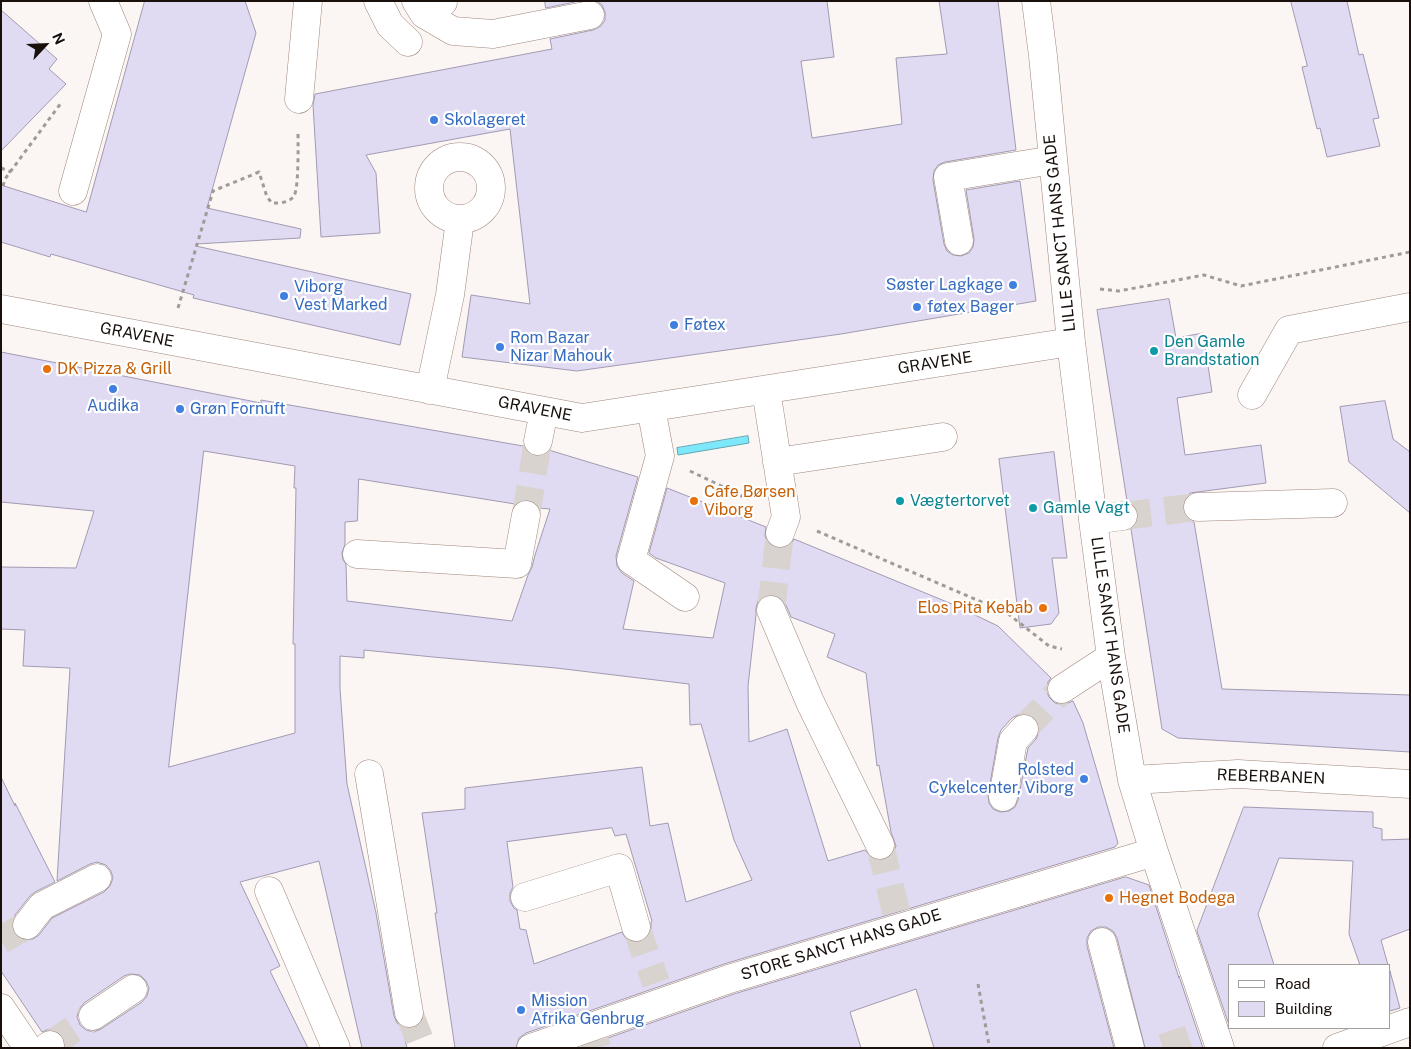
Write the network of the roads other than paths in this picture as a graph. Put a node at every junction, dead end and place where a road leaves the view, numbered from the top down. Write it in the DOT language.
graph roads {
  1 [pos="103,1"];
  2 [pos="308,1"];
  3 [pos="378,1"];
  4 [pos="416,1"];
  5 [pos="1036,1"];
  6 [pos="590,15"];
  7 [pos="408,42"];
  8 [pos="299,99"];
  9 [pos="1053,160"];
  10 [pos="73,191"];
  11 [pos="460,220"];
  12 [pos="959,241"];
  13 [pos="1410,307"];
  14 [pos="1,309"];
  15 [pos="1071,342"];
  16 [pos="430,390"];
  17 [pos="766,390"];
  18 [pos="1252,395"];
  19 [pos="651,408"];
  20 [pos="544,411"];
  21 [pos="944,437"];
  22 [pos="538,441"];
  23 [pos="777,462"];
  24 [pos="1333,503"];
  25 [pos="1198,507"];
  26 [pos="526,515"];
  27 [pos="1123,516"];
  28 [pos="1093,520"];
  29 [pos="783,525"];
  30 [pos="357,554"];
  31 [pos="684,597"];
  32 [pos="770,610"];
  33 [pos="1111,658"];
  34 [pos="1062,689"];
  35 [pos="1024,729"];
  36 [pos="369,774"];
  37 [pos="1132,780"];
  38 [pos="1410,784"];
  39 [pos="1004,797"];
  40 [pos="880,845"];
  41 [pos="1154,852"];
  42 [pos="97,878"];
  43 [pos="269,892"];
  44 [pos="525,897"];
  45 [pos="27,925"];
  46 [pos="636,927"];
  47 [pos="1102,942"];
  48 [pos="134,989"];
  49 [pos="1,1008"];
  50 [pos="409,1013"];
  51 [pos="93,1016"];
  52 [pos="1410,1022"];
  53 [pos="1390,1029"];
  54 [pos="1391,1029"];
  55 [pos="1212,1038"];
  56 [pos="41,1047"];
  57 [pos="336,1048"];
  58 [pos="531,1048"];
  59 [pos="1130,1048"];
  60 [pos="1337,1048"];
  1 -- 10 [label="street"];
  2 -- 8 [label="street"];
  3 -- 7 [label="street"];
  4 -- 6 [label="street"];
  5 -- 9 [label="street, LILLE SANCT HANS GADE"];
  9 -- 12 [label="street"];
  9 -- 15 [label="street, LILLE SANCT HANS GADE"];
  11 -- 16 [label="street"];
  13 -- 18 [label="street"];
  14 -- 16 [label="street, GRAVENE"];
  15 -- 17 [label="street, GRAVENE"];
  15 -- 28 [label="street, LILLE SANCT HANS GADE"];
  16 -- 20 [label="street, GRAVENE"];
  17 -- 19 [label="street, GRAVENE"];
  17 -- 23 [label="street"];
  19 -- 20 [label="street, GRAVENE"];
  19 -- 31 [label="street"];
  20 -- 22 [label="street"];
  21 -- 23 [label="street"];
  23 -- 29 [label="street"];
  24 -- 25 [label="street"];
  26 -- 30 [label="street"];
  27 -- 28 [label="street"];
  28 -- 33 [label="street, LILLE SANCT HANS GADE"];
  32 -- 40 [label="street"];
  33 -- 34 [label="street"];
  33 -- 37 [label="street, LILLE SANCT HANS GADE"];
  35 -- 39 [label="street"];
  36 -- 50 [label="street"];
  37 -- 38 [label="street, REBERBANEN"];
  37 -- 41 [label="street, LILLE SANCT HANS GADE"];
  41 -- 55 [label="street, LILLE SANCT HANS GADE"];
  41 -- 58 [label="street, STORE SANCT HANS GADE"];
  42 -- 45 [label="street"];
  43 -- 57 [label="street"];
  44 -- 46 [label="street"];
  47 -- 59 [label="street"];
  48 -- 51 [label="street"];
  49 -- 56 [label="street"];
  52 -- 54 [label="street"];
  53 -- 60 [label="street"];
}
